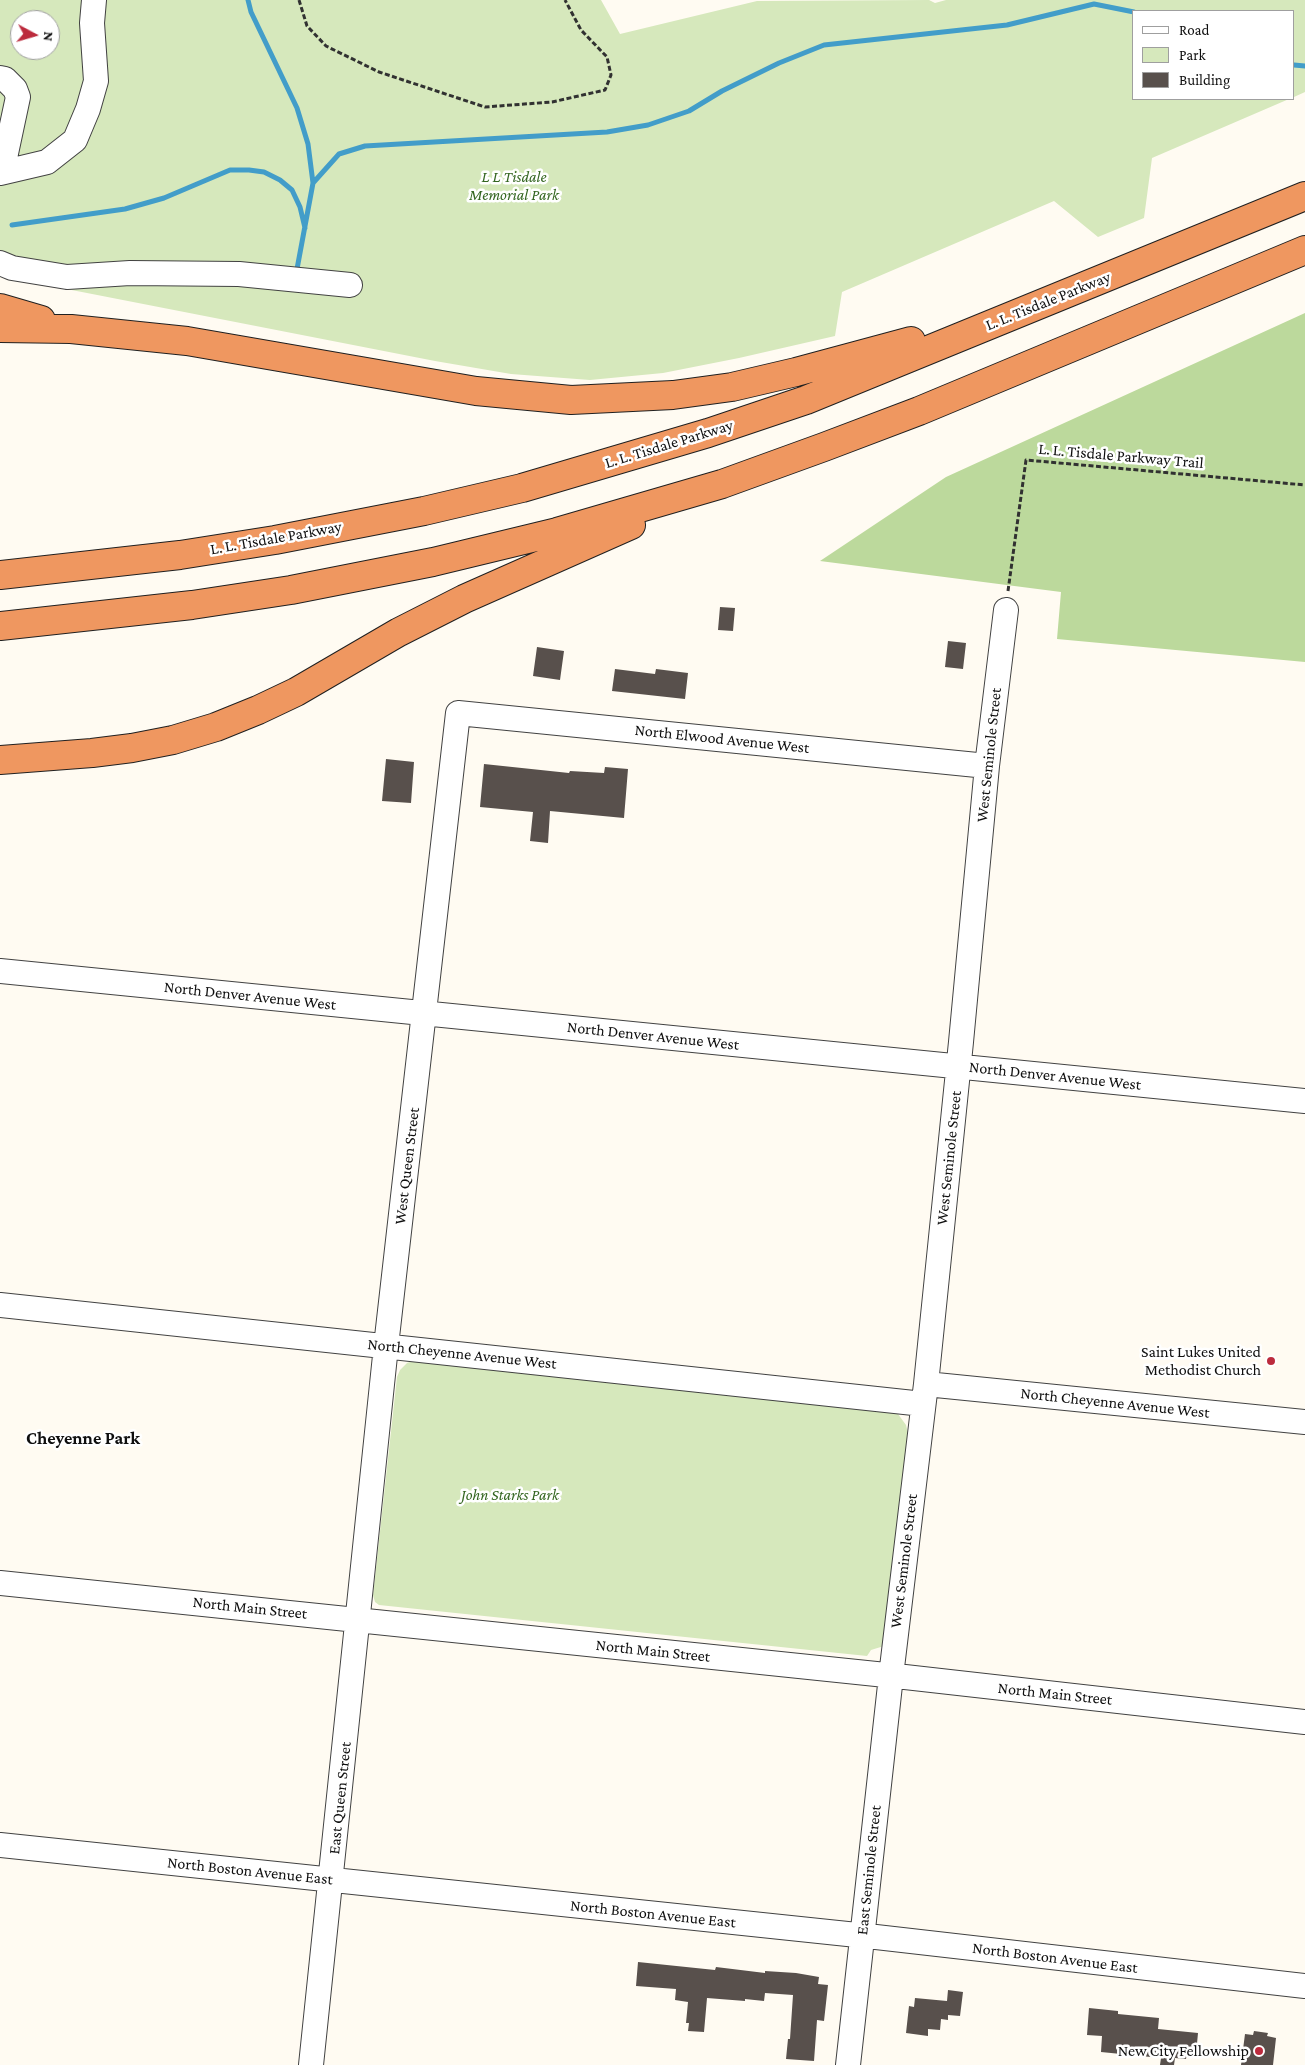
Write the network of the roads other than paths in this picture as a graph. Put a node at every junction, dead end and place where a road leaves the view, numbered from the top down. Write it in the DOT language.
graph roads {
  1 [pos="94,0"];
  2 [pos="0,78"];
  3 [pos="1,172"];
  4 [pos="1305,196"];
  5 [pos="1305,250"];
  6 [pos="0,263"];
  7 [pos="350,284"];
  8 [pos="0,308"];
  9 [pos="1024,311"];
  10 [pos="0,328"];
  11 [pos="71,329"];
  12 [pos="722,484"];
  13 [pos="8,574"];
  14 [pos="1006,610"];
  15 [pos="9,625"];
  16 [pos="458,713"];
  17 [pos="0,760"];
  18 [pos="987,766"];
  19 [pos="0,971"];
  20 [pos="425,1013"];
  21 [pos="959,1067"];
  22 [pos="1305,1101"];
  23 [pos="0,1305"];
  24 [pos="386,1346"];
  25 [pos="924,1394"];
  26 [pos="1305,1422"];
  27 [pos="0,1583"];
  28 [pos="359,1620"];
  29 [pos="890,1676"];
  30 [pos="1305,1722"];
  31 [pos="0,1844"];
  32 [pos="331,1879"];
  33 [pos="862,1936"];
  34 [pos="1305,1986"];
  35 [pos="311,2065"];
  36 [pos="848,2065"];
  1 -- 3 [label="street"];
  2 -- 3 [label="street"];
  4 -- 9 [label="highway, L. L. Tisdale Parkway"];
  5 -- 12 [label="highway"];
  6 -- 7 [label="street"];
  8 -- 11 [label="highway"];
  9 -- 11 [label="highway"];
  9 -- 13 [label="highway, L. L. Tisdale Parkway"];
  10 -- 11 [label="highway"];
  12 -- 15 [label="highway"];
  12 -- 17 [label="highway"];
  14 -- 18 [label="street, West Seminole Street"];
  16 -- 18 [label="street, North Elwood Avenue West"];
  16 -- 20 [label="street, West Queen Street"];
  18 -- 21 [label="street, West Seminole Street"];
  19 -- 20 [label="street, North Denver Avenue West"];
  20 -- 21 [label="street, North Denver Avenue West"];
  20 -- 24 [label="street, West Queen Street"];
  21 -- 22 [label="street, North Denver Avenue West"];
  21 -- 25 [label="street, West Seminole Street"];
  23 -- 24 [label="street, North Cheyenne Avenue West"];
  24 -- 25 [label="street, North Cheyenne Avenue West"];
  24 -- 28 [label="street, West Queen Street"];
  25 -- 26 [label="street, North Cheyenne Avenue West"];
  25 -- 29 [label="street, West Seminole Street"];
  27 -- 28 [label="street, North Main Street"];
  28 -- 29 [label="street, North Main Street"];
  28 -- 32 [label="street, East Queen Street"];
  29 -- 30 [label="street, North Main Street"];
  29 -- 33 [label="street, East Seminole Street"];
  31 -- 32 [label="street, North Boston Avenue East"];
  32 -- 33 [label="street, North Boston Avenue East"];
  32 -- 35 [label="street, East Queen Street"];
  33 -- 34 [label="street, North Boston Avenue East"];
  33 -- 36 [label="street, East Seminole Street"];
}
